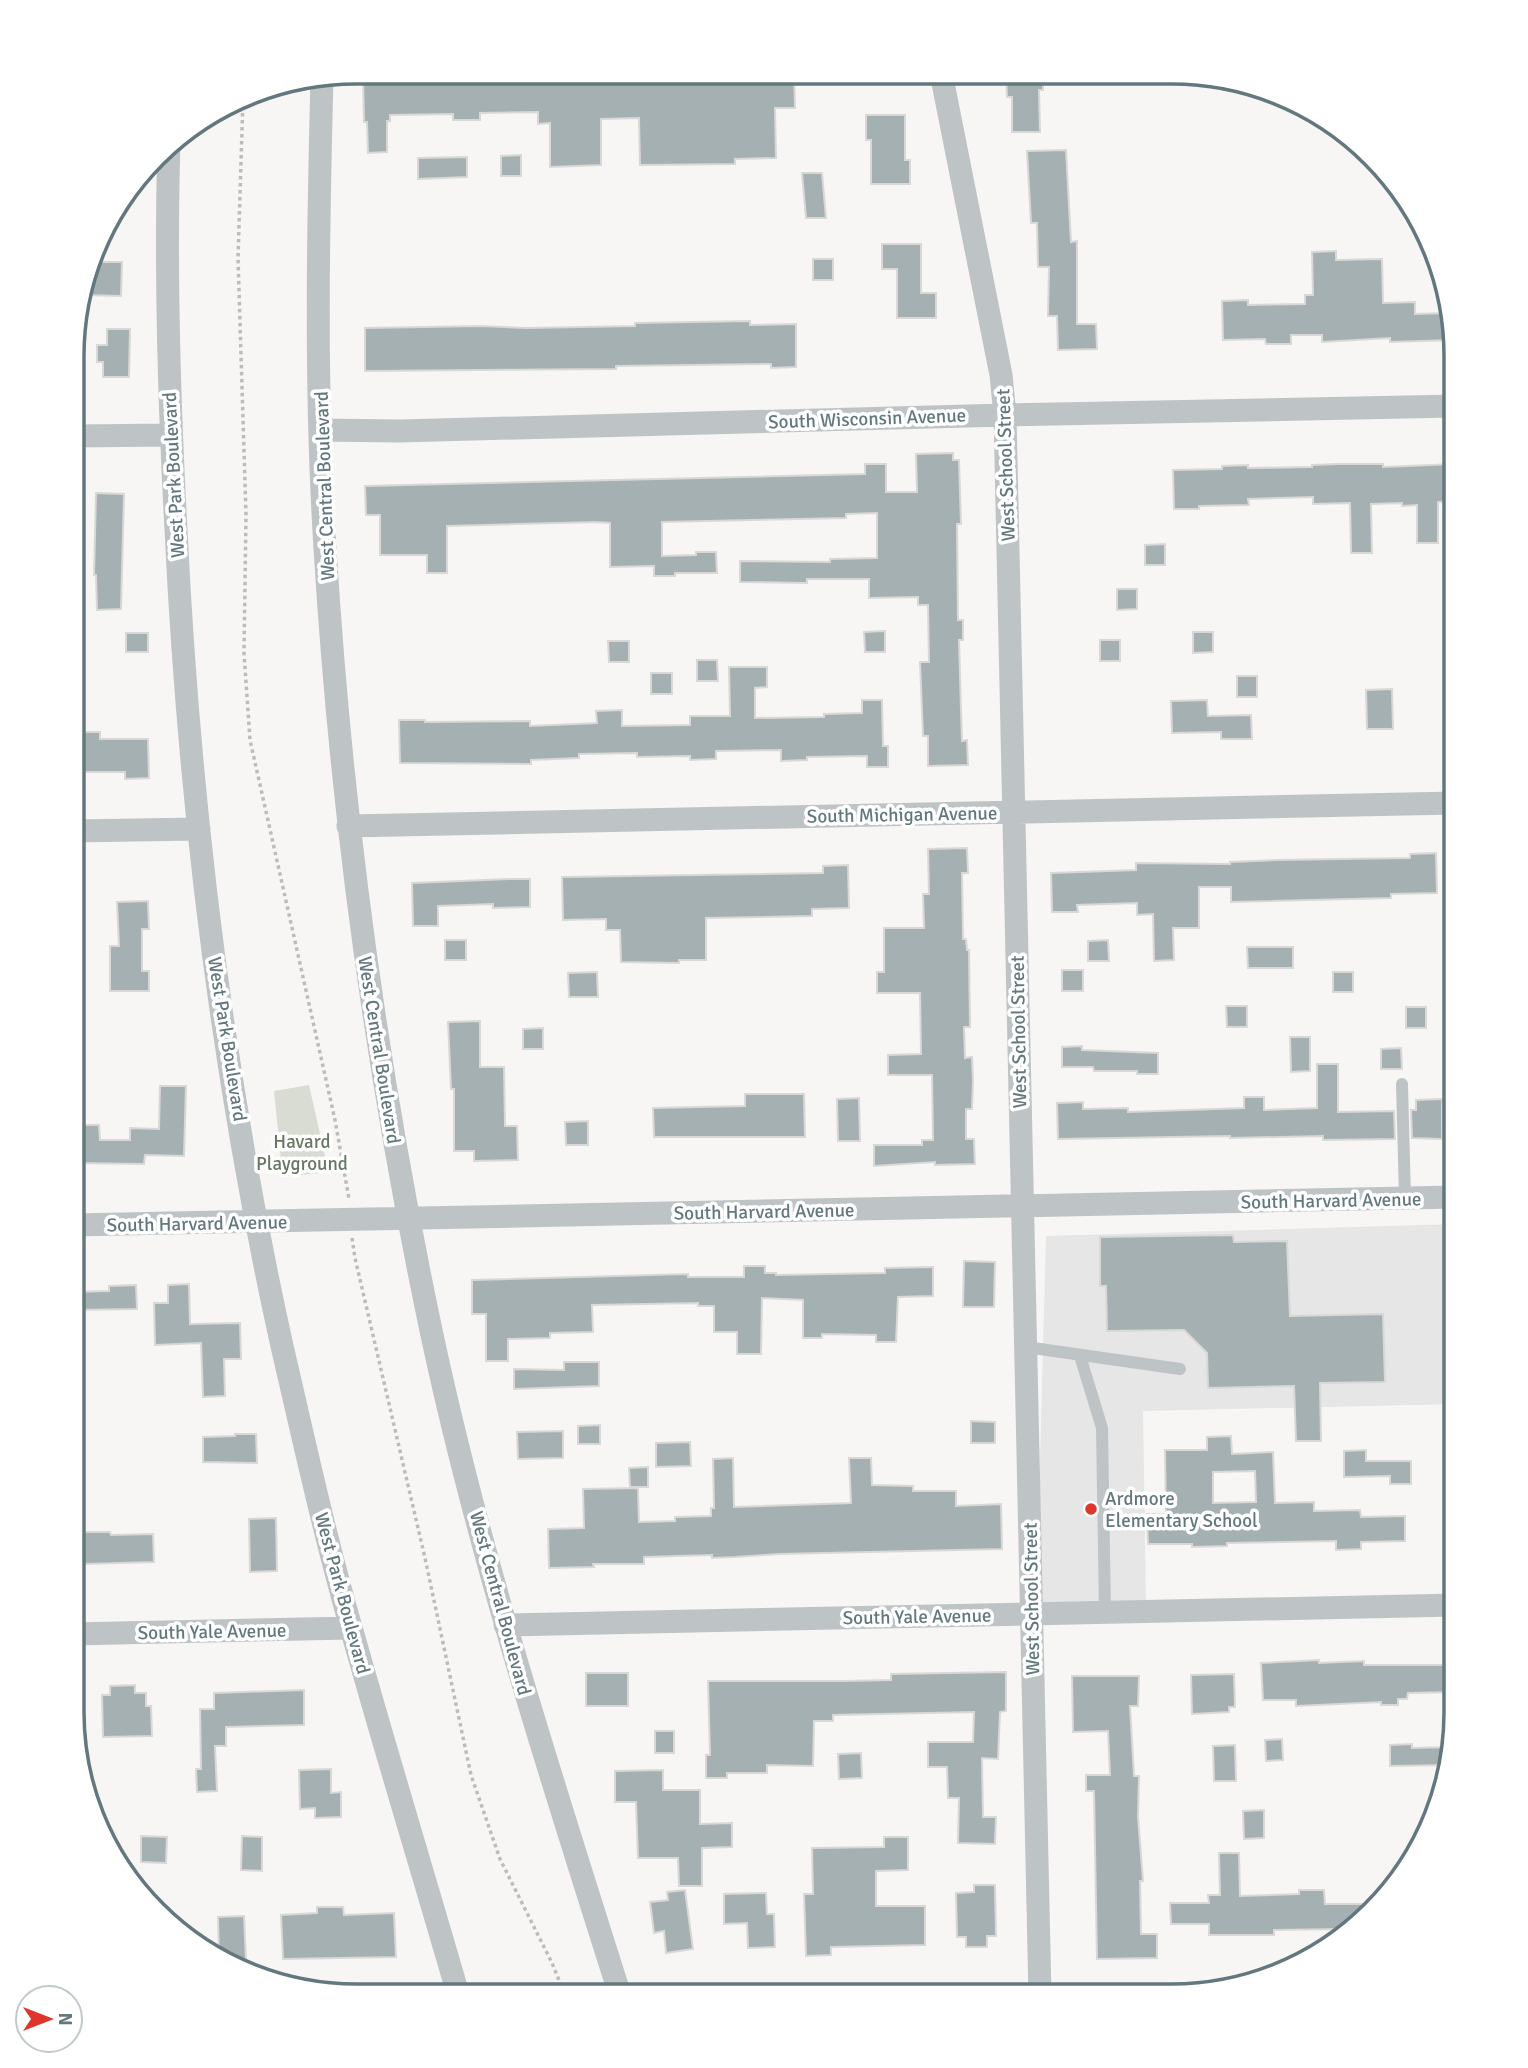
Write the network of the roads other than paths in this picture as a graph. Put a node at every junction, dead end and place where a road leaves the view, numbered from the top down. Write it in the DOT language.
graph roads {
  1 [pos="943,84"];
  2 [pos="322,86"];
  3 [pos="169,159"];
  4 [pos="1444,406"];
  5 [pos="1005,415"];
  6 [pos="321,430"];
  7 [pos="171,435"];
  8 [pos="84,436"];
  9 [pos="1444,803"];
  10 [pos="1013,812"];
  11 [pos="348,827"];
  12 [pos="199,829"];
  13 [pos="84,831"];
  14 [pos="1402,1084"];
  15 [pos="1444,1197"];
  16 [pos="1405,1198"];
  17 [pos="1022,1206"];
  18 [pos="409,1219"];
  19 [pos="257,1222"];
  20 [pos="84,1225"];
  21 [pos="1026,1346"];
  22 [pos="1080,1356"];
  23 [pos="1180,1368"];
  24 [pos="1444,1605"];
  25 [pos="1105,1612"];
  26 [pos="1031,1614"];
  27 [pos="505,1625"];
  28 [pos="351,1628"];
  29 [pos="84,1634"];
  30 [pos="455,1984"];
  31 [pos="617,1984"];
  32 [pos="1040,1984"];
  1 -- 5 [label="street, West School Street"];
  2 -- 6 [label="street, West Central Boulevard"];
  3 -- 7 [label="street, West Park Boulevard"];
  4 -- 5 [label="street, South Wisconsin Avenue"];
  5 -- 6 [label="street, South Wisconsin Avenue"];
  5 -- 10 [label="street, West School Street"];
  6 -- 11 [label="street, West Central Boulevard"];
  7 -- 8 [label="street"];
  7 -- 12 [label="street, West Park Boulevard"];
  9 -- 10 [label="street, South Michigan Avenue"];
  10 -- 11 [label="street, South Michigan Avenue"];
  10 -- 17 [label="street, West School Street"];
  11 -- 18 [label="street, West Central Boulevard"];
  12 -- 13 [label="street"];
  12 -- 19 [label="street, West Park Boulevard"];
  14 -- 16 [label="lane"];
  15 -- 16 [label="street, South Harvard Avenue"];
  16 -- 17 [label="street, South Harvard Avenue"];
  17 -- 18 [label="street, South Harvard Avenue"];
  17 -- 21 [label="street, West School Street"];
  18 -- 19 [label="street, South Harvard Avenue"];
  18 -- 27 [label="street, West Central Boulevard"];
  19 -- 20 [label="street, South Harvard Avenue"];
  19 -- 28 [label="street, West Park Boulevard"];
  21 -- 22 [label="lane"];
  21 -- 26 [label="street, West School Street"];
  22 -- 23 [label="lane"];
  22 -- 25 [label="lane"];
  24 -- 25 [label="street, South Yale Avenue"];
  25 -- 26 [label="street, South Yale Avenue"];
  26 -- 27 [label="street, South Yale Avenue"];
  26 -- 32 [label="street, West School Street"];
  27 -- 31 [label="street, West Central Boulevard"];
  28 -- 29 [label="street, South Yale Avenue"];
  28 -- 30 [label="street, West Park Boulevard"];
}
